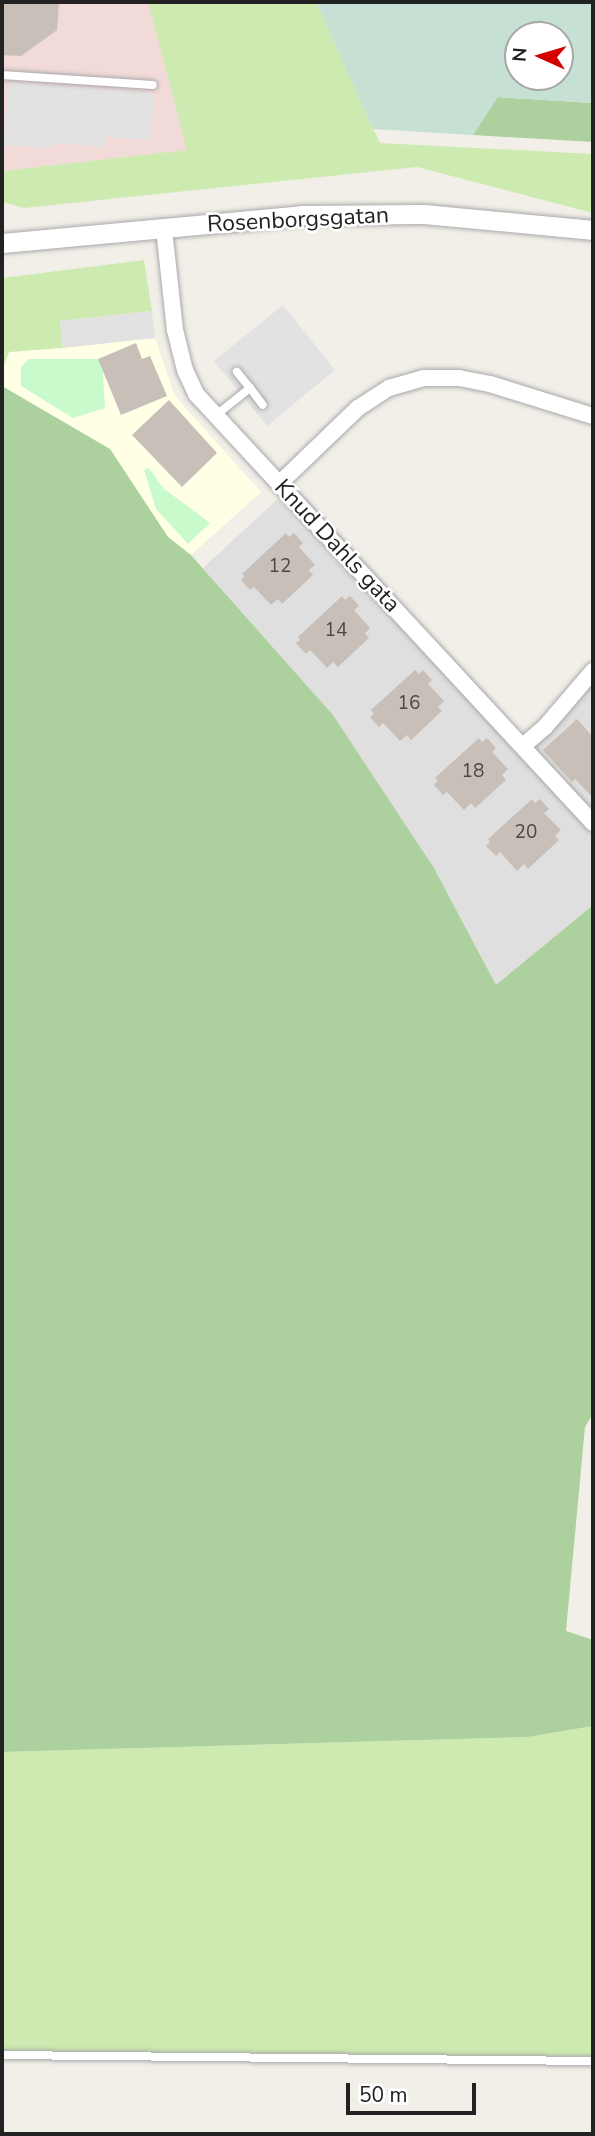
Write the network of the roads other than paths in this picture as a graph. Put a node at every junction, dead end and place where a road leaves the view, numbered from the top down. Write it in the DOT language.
graph roads {
  1 [pos="2,75"];
  2 [pos="153,85"];
  3 [pos="164,229"];
  4 [pos="593,230"];
  5 [pos="2,243"];
  6 [pos="237,372"];
  7 [pos="250,388"];
  8 [pos="263,405"];
  9 [pos="215,416"];
  10 [pos="593,416"];
  11 [pos="280,483"];
  12 [pos="593,671"];
  13 [pos="523,746"];
  14 [pos="593,823"];
  15 [pos="2,2055"];
  16 [pos="593,2061"];
  1 -- 2 [label="lane"];
  3 -- 4 [label="street, Rosenborgsgatan"];
  3 -- 5 [label="street, Rosenborgsgatan"];
  3 -- 9 [label="street, Knud Dahls gata"];
  6 -- 7 [label="lane"];
  7 -- 8 [label="lane"];
  7 -- 9 [label="lane"];
  9 -- 11 [label="street, Knud Dahls gata"];
  10 -- 11 [label="street"];
  11 -- 13 [label="street, Knud Dahls gata"];
  12 -- 13 [label="street"];
  13 -- 14 [label="street, Knud Dahls gata"];
  15 -- 16 [label="lane"];
}
